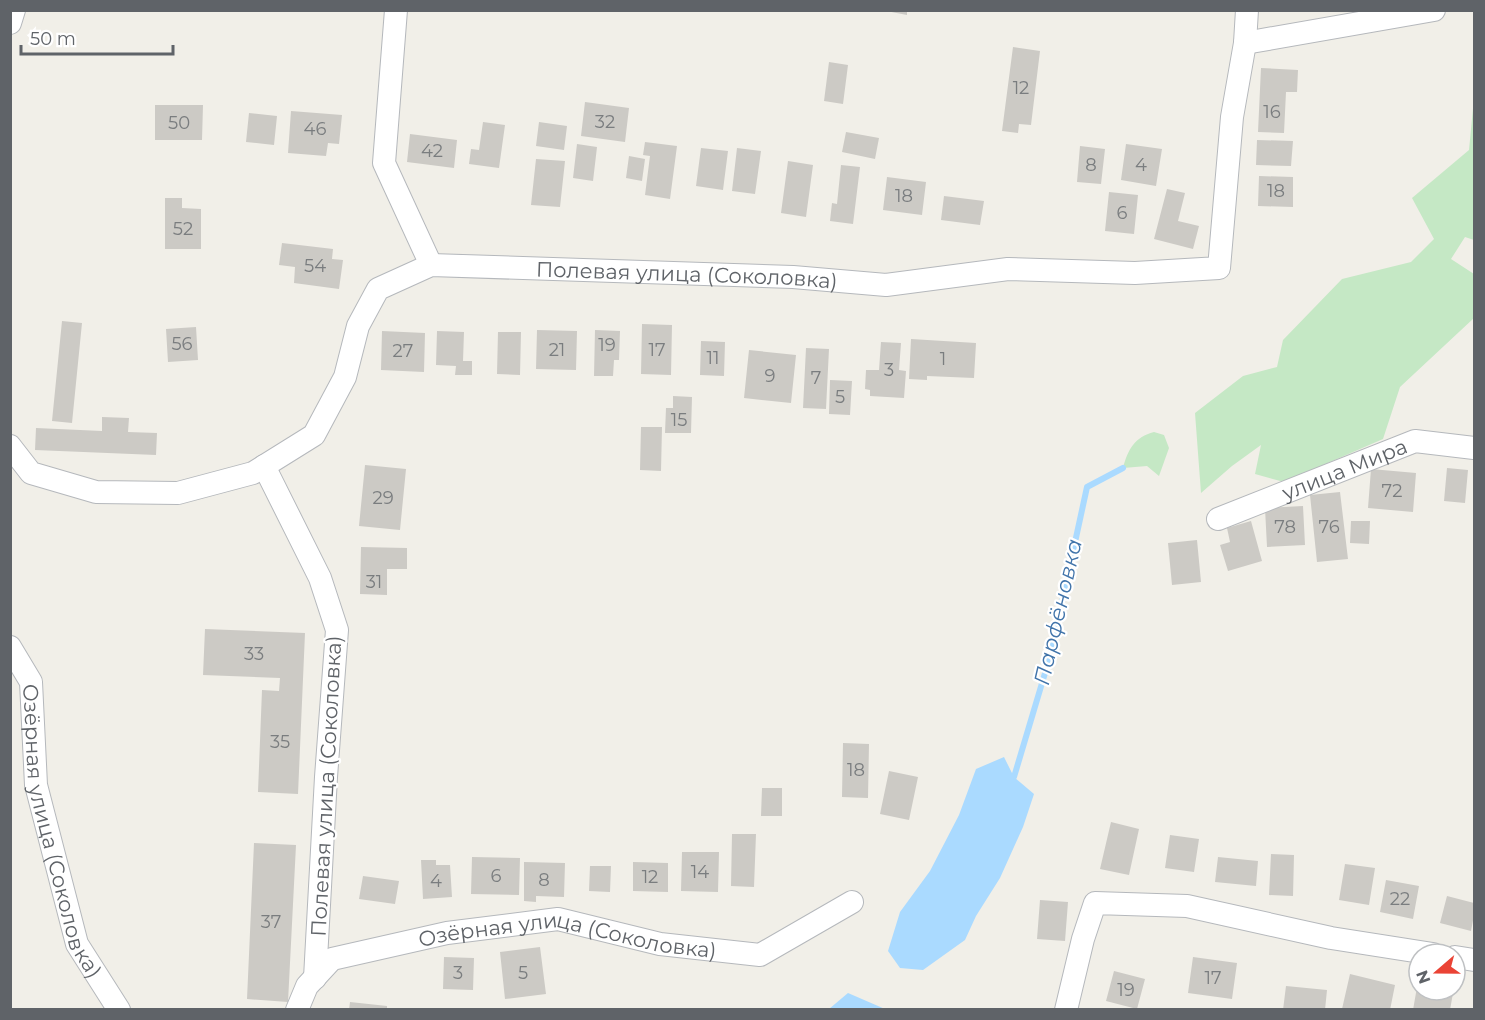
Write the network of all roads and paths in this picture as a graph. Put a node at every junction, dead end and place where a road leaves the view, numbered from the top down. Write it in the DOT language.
graph roads {
  1 [pos="14,10"];
  2 [pos="396,10"];
  3 [pos="1247,10"];
  4 [pos="1434,10"];
  5 [pos="10,23"];
  6 [pos="1245,43"];
  7 [pos="431,265"];
  8 [pos="10,446"];
  9 [pos="1474,448"];
  10 [pos="264,466"];
  11 [pos="1218,519"];
  12 [pos="10,647"];
  13 [pos="852,902"];
  14 [pos="1407,950"];
  15 [pos="315,978"];
  16 [pos="119,1010"];
  17 [pos="297,1010"];
  18 [pos="1066,1010"];
  1 -- 5 [label="street"];
  2 -- 7 [label="street"];
  3 -- 6 [label="street"];
  4 -- 6 [label="street"];
  6 -- 7 [label="street, Полевая улица (Соколовка)"];
  7 -- 10 [label="street, Полевая улица (Соколовка)"];
  8 -- 10 [label="street, Полевая улица (Соколовка)"];
  9 -- 11 [label="street, улица Мира"];
  10 -- 15 [label="street, Полевая улица (Соколовка)"];
  12 -- 16 [label="street, Озёрная улица (Соколовка)"];
  13 -- 15 [label="street, Озёрная улица (Соколовка)"];
  14 -- 18 [label="street"];
  15 -- 17 [label="street, Озёрная улица (Соколовка)"];
}
